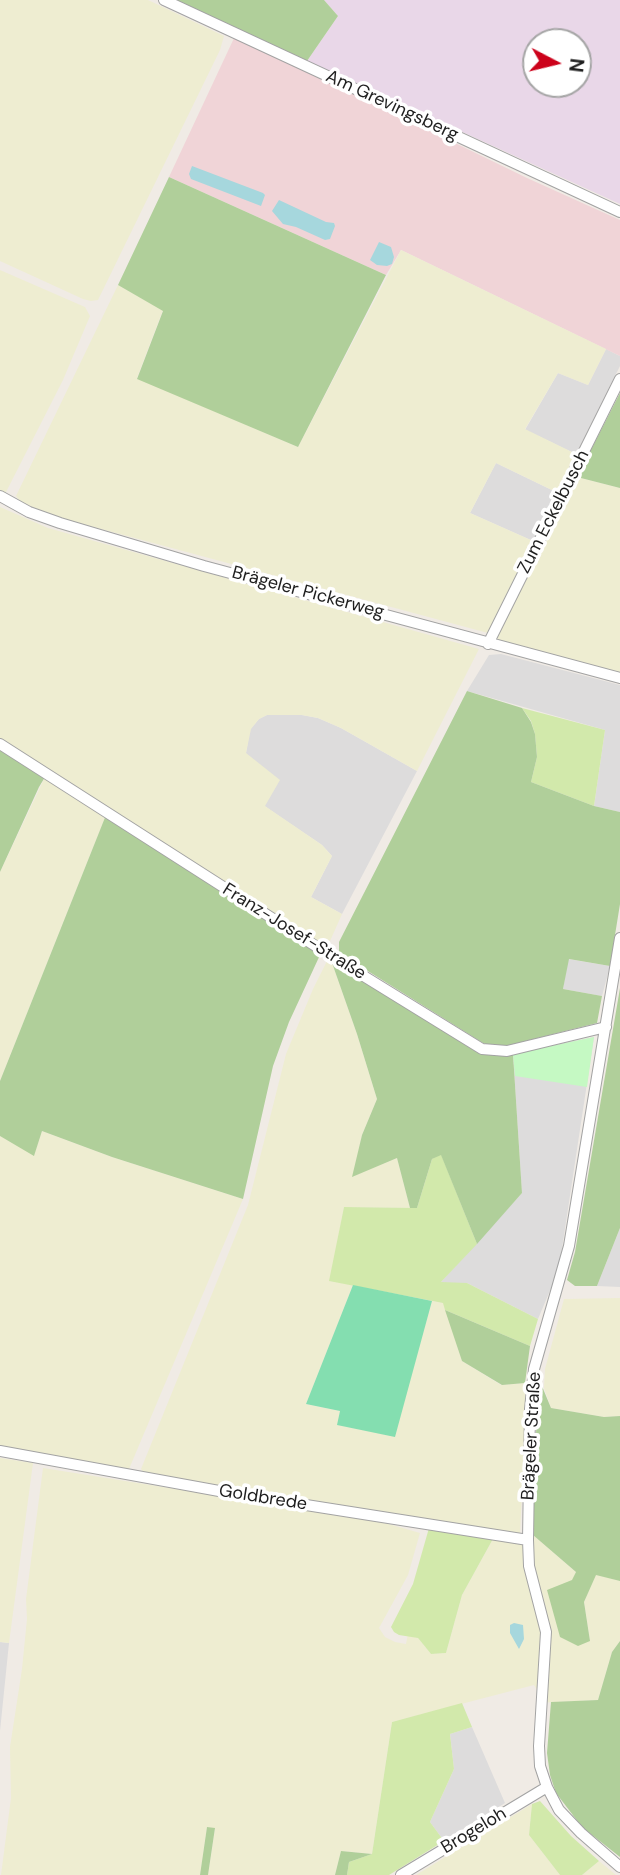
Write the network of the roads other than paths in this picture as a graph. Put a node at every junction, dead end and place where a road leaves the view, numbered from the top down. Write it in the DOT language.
graph roads {
  1 [pos="164,0"];
  2 [pos="620,212"];
  3 [pos="620,379"];
  4 [pos="0,496"];
  5 [pos="488,644"];
  6 [pos="620,678"];
  7 [pos="0,744"];
  8 [pos="620,938"];
  9 [pos="606,1027"];
  10 [pos="0,1451"];
  11 [pos="527,1540"];
  12 [pos="547,1787"];
  13 [pos="620,1867"];
  14 [pos="401,1875"];
  1 -- 2 [label="street, Am Grevingsberg"];
  3 -- 5 [label="street, Zum Eckelbusch"];
  4 -- 5 [label="street, Brägeler Pickerweg"];
  5 -- 6 [label="street, Brägeler Pickerweg"];
  7 -- 9 [label="street, Franz-Josef-Straße"];
  8 -- 9 [label="street, Brägeler Straße"];
  9 -- 11 [label="street, Brägeler Straße"];
  10 -- 11 [label="street, Goldbrede"];
  11 -- 12 [label="street, Brägeler Straße"];
  12 -- 13 [label="street, Brägeler Straße"];
  12 -- 14 [label="street, Brogeloh"];
}
